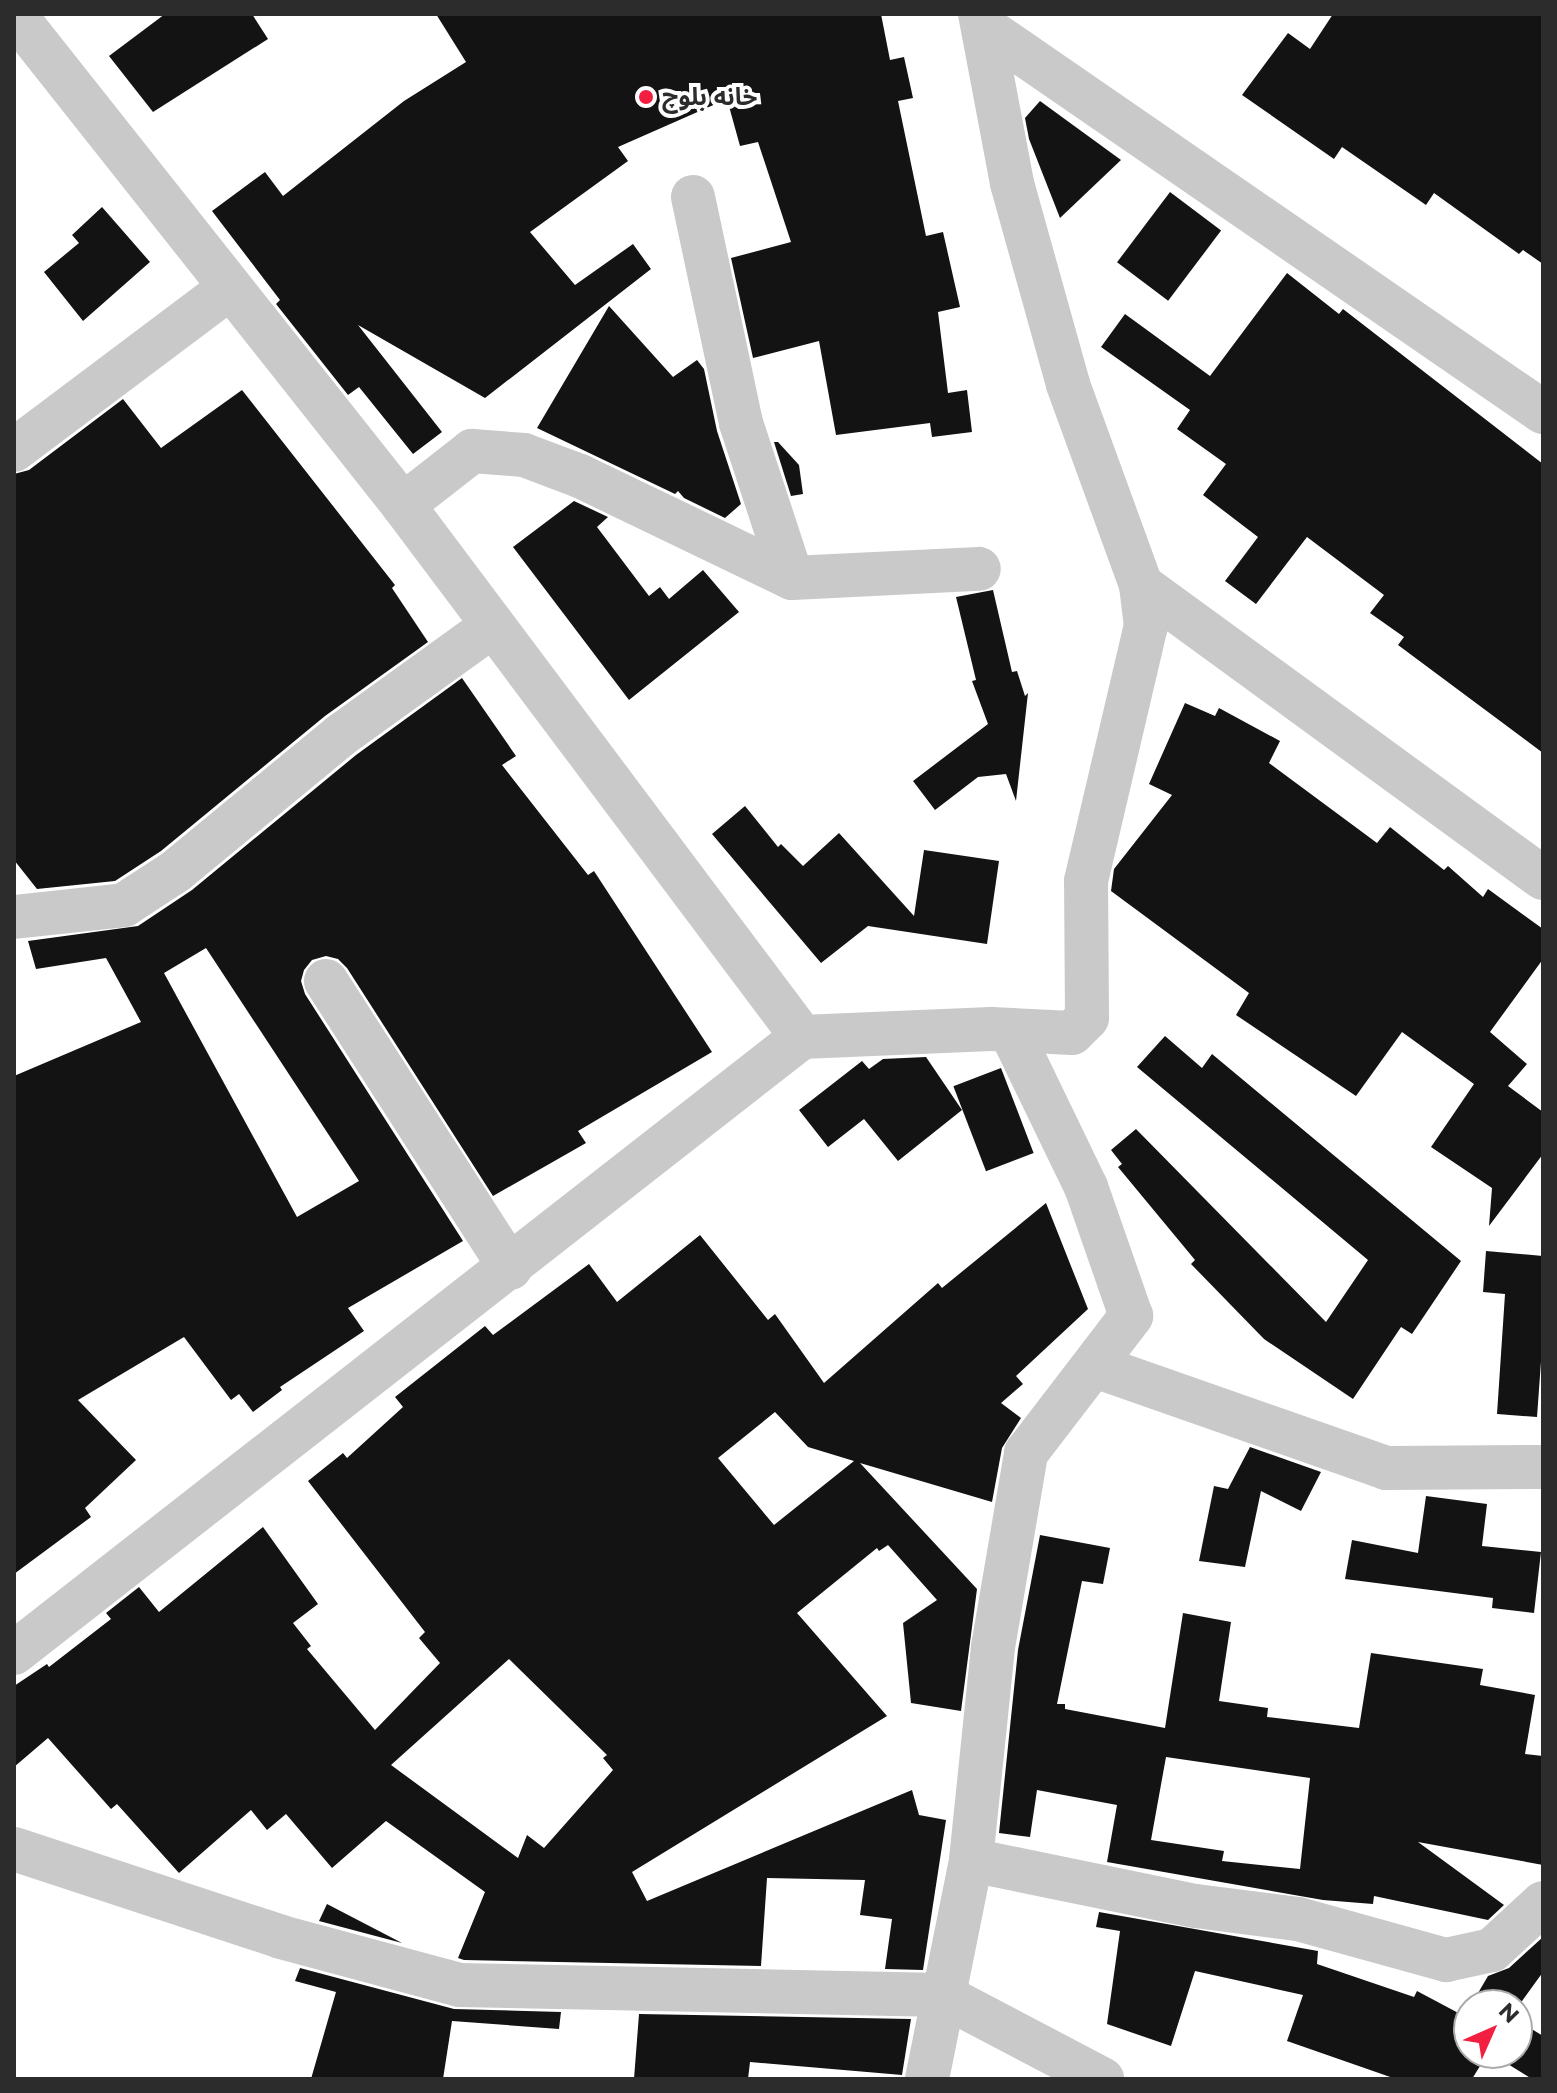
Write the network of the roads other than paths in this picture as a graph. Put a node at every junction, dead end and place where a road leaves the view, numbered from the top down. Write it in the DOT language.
graph roads {
  1 [pos="14,14"];
  2 [pos="982,21"];
  3 [pos="693,197"];
  4 [pos="230,288"];
  5 [pos="1543,412"];
  6 [pos="14,450"];
  7 [pos="403,505"];
  8 [pos="979,569"];
  9 [pos="792,578"];
  10 [pos="1141,585"];
  11 [pos="491,627"];
  12 [pos="1543,878"];
  13 [pos="14,917"];
  14 [pos="326,981"];
  15 [pos="1010,1030"];
  16 [pos="802,1037"];
  17 [pos="510,1268"];
  18 [pos="1095,1366"];
  19 [pos="1543,1467"];
  20 [pos="14,1653"];
  21 [pos="14,1849"];
  22 [pos="971,1860"];
  23 [pos="1543,1903"];
  24 [pos="942,1995"];
  25 [pos="927,2079"];
  26 [pos="1102,2079"];
  1 -- 4 [label="street"];
  2 -- 5 [label="street"];
  2 -- 10 [label="street"];
  3 -- 9 [label="street"];
  4 -- 6 [label="street"];
  4 -- 7 [label="street"];
  7 -- 9 [label="street"];
  7 -- 11 [label="street"];
  8 -- 9 [label="street"];
  10 -- 12 [label="street"];
  10 -- 15 [label="street"];
  11 -- 13 [label="street"];
  11 -- 16 [label="street"];
  14 -- 17 [label="street"];
  15 -- 16 [label="street"];
  15 -- 18 [label="street"];
  16 -- 17 [label="street"];
  17 -- 20 [label="street"];
  18 -- 19 [label="street"];
  18 -- 22 [label="street"];
  21 -- 24 [label="street"];
  22 -- 23 [label="street"];
  22 -- 24 [label="street"];
  24 -- 25 [label="street"];
  24 -- 26 [label="street"];
}
